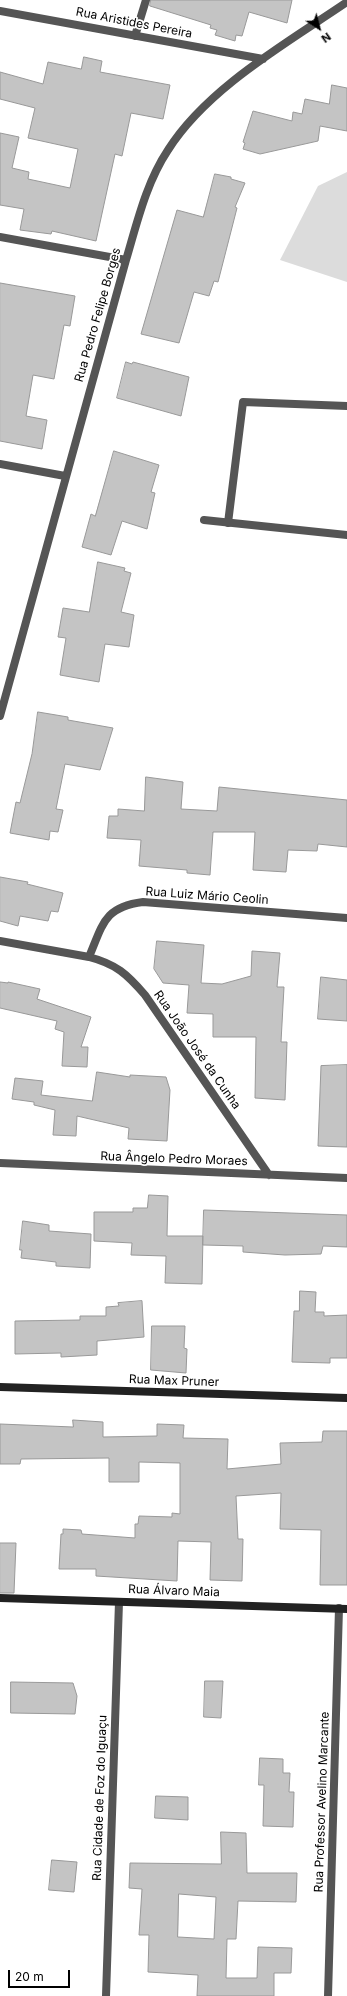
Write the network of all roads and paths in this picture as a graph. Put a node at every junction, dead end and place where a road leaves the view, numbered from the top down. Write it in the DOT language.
graph roads {
  1 [pos="146,0"];
  2 [pos="347,2"];
  3 [pos="0,11"];
  4 [pos="136,36"];
  5 [pos="263,60"];
  6 [pos="0,237"];
  7 [pos="126,260"];
  8 [pos="347,406"];
  9 [pos="0,464"];
  10 [pos="65,476"];
  11 [pos="204,520"];
  12 [pos="228,523"];
  13 [pos="347,535"];
  14 [pos="2,703"];
  15 [pos="0,716"];
  16 [pos="347,918"];
  17 [pos="0,941"];
  18 [pos="89,957"];
  19 [pos="0,1163"];
  20 [pos="269,1175"];
  21 [pos="347,1178"];
  22 [pos="0,1387"];
  23 [pos="347,1398"];
  24 [pos="0,1598"];
  25 [pos="118,1602"];
  26 [pos="343,1609"];
  27 [pos="106,1996"];
  28 [pos="328,1996"];
  1 -- 4 [label="street"];
  2 -- 5 [label="street, Rua Pedro Felipe Borges"];
  3 -- 4 [label="street, Rua Aristides Pereira"];
  4 -- 5 [label="street, Rua Aristides Pereira"];
  5 -- 7 [label="street, Rua Pedro Felipe Borges"];
  6 -- 7 [label="street"];
  7 -- 10 [label="street, Rua Pedro Felipe Borges"];
  8 -- 12 [label="street"];
  9 -- 10 [label="street"];
  10 -- 14 [label="street, Rua Pedro Felipe Borges"];
  11 -- 12 [label="street"];
  12 -- 13 [label="street"];
  14 -- 15 [label="street, Rua Pedro Felipe Borges"];
  16 -- 18 [label="street, Rua Luiz Mário Ceolin"];
  17 -- 18 [label="street"];
  18 -- 20 [label="street, Rua João José da Cunha"];
  19 -- 20 [label="street, Rua Ângelo Pedro Moraes"];
  20 -- 21 [label="street, Rua Ângelo Pedro Moraes"];
  22 -- 23 [label="street, Rua Max Pruner"];
  24 -- 25 [label="street, Rua Álvaro Maia"];
  25 -- 26 [label="street, Rua Álvaro Maia"];
  25 -- 27 [label="street, Rua Cidade de Foz do Iguaçu"];
  26 -- 28 [label="street, Rua Professor Avelino Marcante"];
}
